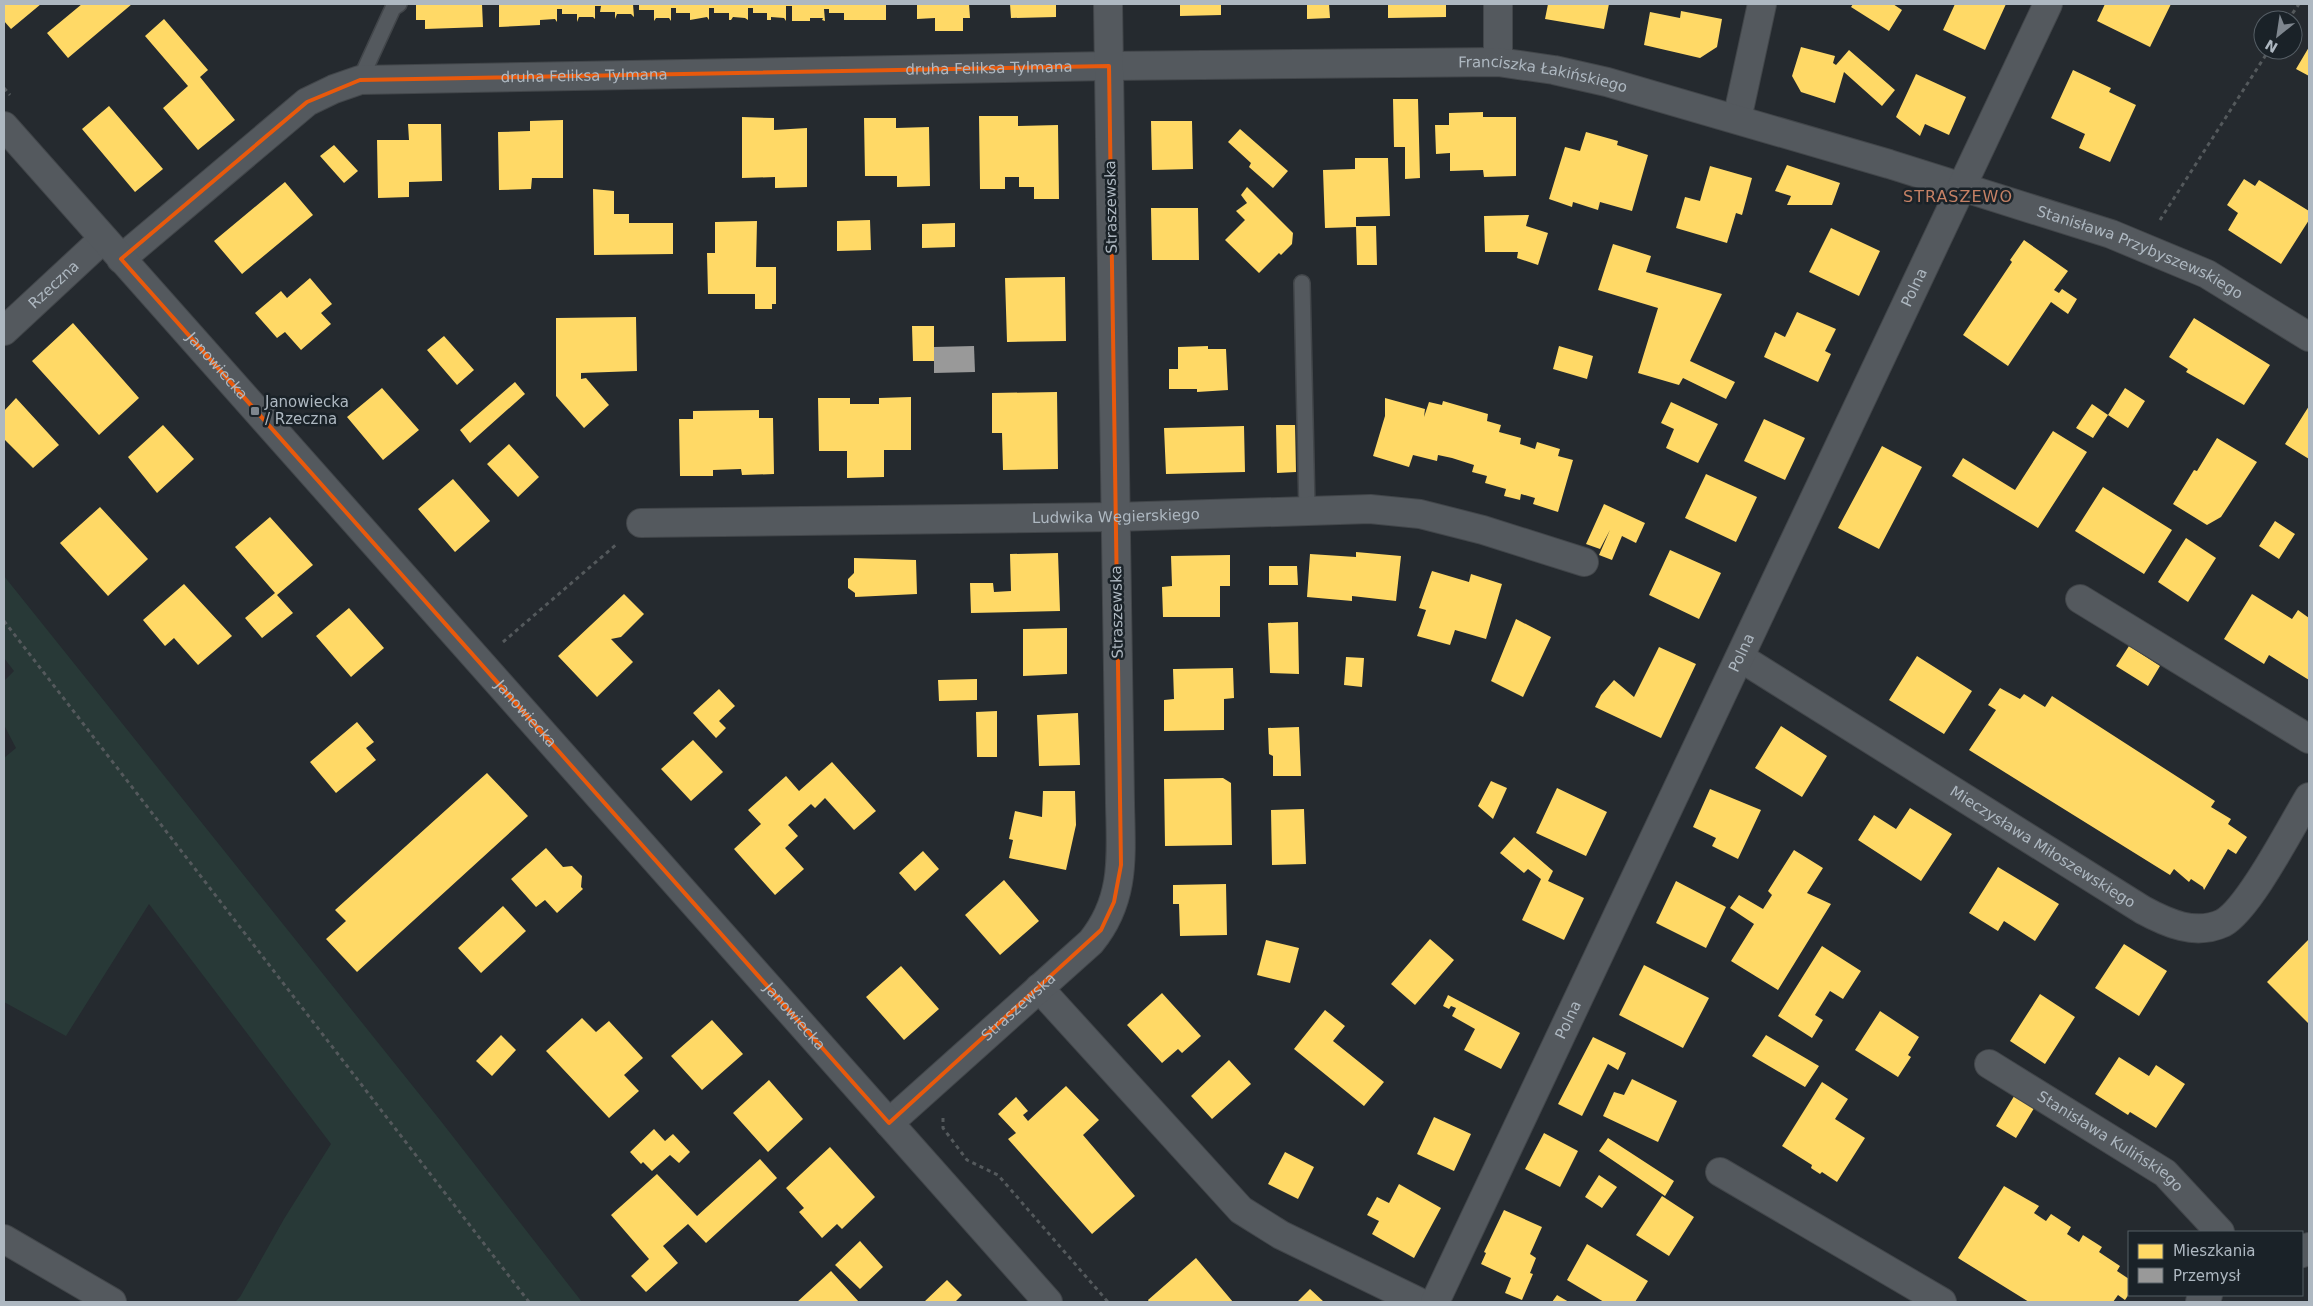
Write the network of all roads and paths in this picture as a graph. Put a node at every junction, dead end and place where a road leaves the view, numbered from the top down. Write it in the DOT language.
graph roads {
  1 [pos="399,4"];
  2 [pos="1108,4"];
  3 [pos="1498,4"];
  4 [pos="1762,4"];
  5 [pos="2048,4"];
  6 [pos="2263,60"];
  7 [pos="1498,62"];
  8 [pos="1109,66"];
  9 [pos="360,80"];
  10 [pos="1737,119"];
  11 [pos="4,126"];
  12 [pos="1961,186"];
  13 [pos="104,239"];
  14 [pos="2143,246"];
  15 [pos="121,259"];
  16 [pos="1302,282"];
  17 [pos="4,331"];
  18 [pos="2309,337"];
  19 [pos="1307,510"];
  20 [pos="1115,517"];
  21 [pos="641,523"];
  22 [pos="1584,562"];
  23 [pos="2080,599"];
  24 [pos="4,621"];
  25 [pos="1741,658"];
  26 [pos="479,662"];
  27 [pos="2309,739"];
  28 [pos="2309,797"];
  29 [pos="1039,988"];
  30 [pos="1989,1064"];
  31 [pos="888,1123"];
  32 [pos="1720,1172"];
  33 [pos="2219,1231"];
  34 [pos="4,1239"];
  35 [pos="112,1302"];
  36 [pos="529,1302"];
  37 [pos="1048,1302"];
  38 [pos="1419,1302"];
  39 [pos="1435,1302"];
  40 [pos="1942,1302"];
  1 -- 9 [label="lane"];
  2 -- 8 [label="street, Straszewska"];
  3 -- 7 [label="street"];
  4 -- 10 [label="street"];
  5 -- 12 [label="street, Polna"];
  6 -- 14 [label="path"];
  7 -- 8 [label="street, Franciszka Łakińskiego"];
  7 -- 10 [label="street, Franciszka Łakińskiego"];
  8 -- 9 [label="street, druha Feliksa Tylmana"];
  8 -- 20 [label="street, Straszewska"];
  9 -- 15 [label="street, druha Feliksa Tylmana"];
  10 -- 12 [label="street, Franciszka Łakińskiego"];
  11 -- 13 [label="street, Janowiecka"];
  12 -- 14 [label="street, Stanisława Przybyszewskiego"];
  12 -- 25 [label="street, Polna"];
  13 -- 15 [label="street, Janowiecka"];
  13 -- 17 [label="street, Rzeczna"];
  14 -- 18 [label="street, Stanisława Przybyszewskiego"];
  15 -- 26 [label="street, Janowiecka"];
  16 -- 19 [label="lane"];
  19 -- 20 [label="street, Ludwika Węgierskiego"];
  19 -- 22 [label="street, Ludwika Węgierskiego"];
  20 -- 21 [label="street, Ludwika Węgierskiego"];
  20 -- 29 [label="street, Straszewska"];
  21 -- 26 [label="path"];
  23 -- 27 [label="street"];
  24 -- 36 [label="path"];
  25 -- 28 [label="street, Mieczysława Miłoszewskiego"];
  25 -- 39 [label="street, Polna"];
  26 -- 31 [label="street, Janowiecka"];
  29 -- 31 [label="street, Straszewska"];
  29 -- 38 [label="street"];
  30 -- 33 [label="street, Stanisława Kulińskiego"];
  31 -- 37 [label="street, Janowiecka"];
  32 -- 40 [label="street"];
  34 -- 35 [label="street"];
}
